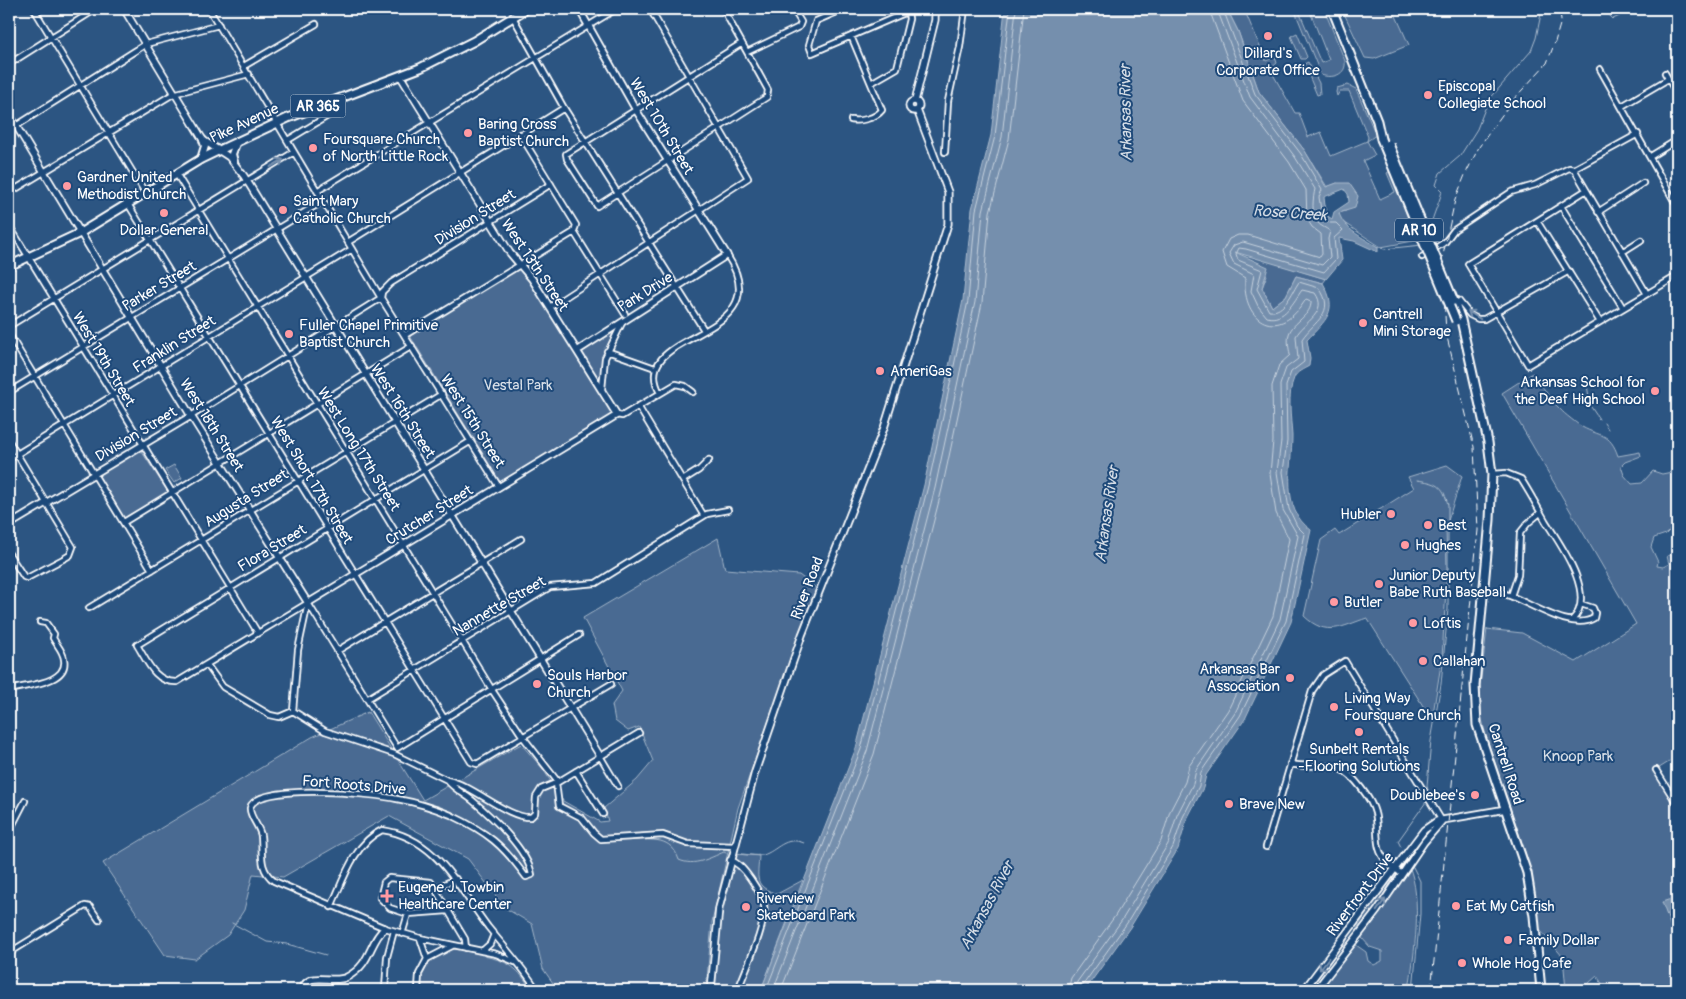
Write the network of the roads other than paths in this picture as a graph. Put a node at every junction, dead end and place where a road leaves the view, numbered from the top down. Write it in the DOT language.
graph roads {
  1 [pos="34,9"];
  2 [pos="96,9"];
  3 [pos="124,9"];
  4 [pos="209,9"];
  5 [pos="526,9"];
  6 [pos="580,9"];
  7 [pos="616,9"];
  8 [pos="650,9"];
  9 [pos="723,9"];
  10 [pos="794,9"];
  11 [pos="844,9"];
  12 [pos="914,9"];
  13 [pos="935,9"];
  14 [pos="965,9"];
  15 [pos="1332,9"];
  16 [pos="908,10"];
  17 [pos="513,17"];
  18 [pos="316,24"];
  19 [pos="219,25"];
  20 [pos="589,26"];
  21 [pos="851,36"];
  22 [pos="51,37"];
  23 [pos="146,44"];
  24 [pos="742,44"];
  25 [pos="747,52"];
  26 [pos="536,57"];
  27 [pos="9,64"];
  28 [pos="244,66"];
  29 [pos="1600,69"];
  30 [pos="1665,73"];
  31 [pos="249,74"];
  32 [pos="689,76"];
  33 [pos="401,77"];
  34 [pos="1668,80"];
  35 [pos="871,83"];
  36 [pos="80,85"];
  37 [pos="175,93"];
  38 [pos="1677,94"];
  39 [pos="1622,106"];
  40 [pos="564,108"];
  41 [pos="636,110"];
  42 [pos="9,114"];
  43 [pos="331,114"];
  44 [pos="851,120"];
  45 [pos="278,122"];
  46 [pos="428,122"];
  47 [pos="16,126"];
  48 [pos="719,128"];
  49 [pos="109,133"];
  50 [pos="520,134"];
  51 [pos="1638,134"];
  52 [pos="1384,138"];
  53 [pos="203,140"];
  54 [pos="288,140"];
  55 [pos="1677,140"];
  56 [pos="237,141"];
  57 [pos="586,142"];
  58 [pos="218,150"];
  59 [pos="294,152"];
  60 [pos="945,152"];
  61 [pos="1651,156"];
  62 [pos="201,159"];
  63 [pos="668,161"];
  64 [pos="234,162"];
  65 [pos="1574,169"];
  66 [pos="459,172"];
  67 [pos="44,173"];
  68 [pos="176,175"];
  69 [pos="247,181"];
  70 [pos="1643,183"];
  71 [pos="551,184"];
  72 [pos="317,191"];
  73 [pos="1585,191"];
  74 [pos="618,192"];
  75 [pos="9,193"];
  76 [pos="146,194"];
  77 [pos="323,201"];
  78 [pos="128,204"];
  79 [pos="1561,206"];
  80 [pos="1677,206"];
  81 [pos="198,211"];
  82 [pos="700,211"];
  83 [pos="1598,212"];
  84 [pos="1537,220"];
  85 [pos="490,222"];
  86 [pos="9,225"];
  87 [pos="276,229"];
  88 [pos="574,232"];
  89 [pos="80,234"];
  90 [pos="150,240"];
  91 [pos="1641,240"];
  92 [pos="348,242"];
  93 [pos="650,243"];
  94 [pos="352,249"];
  95 [pos="1622,252"];
  96 [pos="727,255"];
  97 [pos="28,257"];
  98 [pos="1422,258"];
  99 [pos="228,259"];
  100 [pos="519,264"];
  101 [pos="9,266"];
  102 [pos="102,269"];
  103 [pos="1569,271"];
  104 [pos="600,274"];
  105 [pos="1677,276"];
  106 [pos="306,278"];
  107 [pos="677,287"];
  108 [pos="180,288"];
  109 [pos="1647,294"];
  110 [pos="381,298"];
  111 [pos="53,299"];
  112 [pos="1455,301"];
  113 [pos="550,307"];
  114 [pos="258,308"];
  115 [pos="1623,308"];
  116 [pos="1496,314"];
  117 [pos="626,316"];
  118 [pos="132,317"];
  119 [pos="1458,320"];
  120 [pos="1600,322"];
  121 [pos="9,326"];
  122 [pos="336,326"];
  123 [pos="704,330"];
  124 [pos="9,334"];
  125 [pos="405,335"];
  126 [pos="210,337"];
  127 [pos="412,346"];
  128 [pos="83,347"];
  129 [pos="577,351"];
  130 [pos="607,351"];
  131 [pos="287,356"];
  132 [pos="161,367"];
  133 [pos="655,368"];
  134 [pos="365,374"];
  135 [pos="34,376"];
  136 [pos="240,385"];
  137 [pos="602,389"];
  138 [pos="9,392"];
  139 [pos="693,392"];
  140 [pos="660,393"];
  141 [pos="442,394"];
  142 [pos="112,397"];
  143 [pos="317,404"];
  144 [pos="638,406"];
  145 [pos="617,415"];
  146 [pos="190,416"];
  147 [pos="395,422"];
  148 [pos="66,425"];
  149 [pos="269,433"];
  150 [pos="9,441"];
  151 [pos="471,441"];
  152 [pos="142,445"];
  153 [pos="346,452"];
  154 [pos="17,454"];
  155 [pos="9,459"];
  156 [pos="709,460"];
  157 [pos="221,462"];
  158 [pos="424,470"];
  159 [pos="94,474"];
  160 [pos="1492,474"];
  161 [pos="683,480"];
  162 [pos="298,481"];
  163 [pos="499,487"];
  164 [pos="172,493"];
  165 [pos="376,499"];
  166 [pos="46,502"];
  167 [pos="250,510"];
  168 [pos="728,510"];
  169 [pos="1540,513"];
  170 [pos="452,515"];
  171 [pos="704,516"];
  172 [pos="124,522"];
  173 [pos="9,525"];
  174 [pos="328,529"];
  175 [pos="521,539"];
  176 [pos="202,540"];
  177 [pos="404,545"];
  178 [pos="9,554"];
  179 [pos="280,558"];
  180 [pos="481,563"];
  181 [pos="152,570"];
  182 [pos="355,575"];
  183 [pos="230,588"];
  184 [pos="433,592"];
  185 [pos="1484,592"];
  186 [pos="1512,596"];
  187 [pos="308,603"];
  188 [pos="1581,604"];
  189 [pos="89,608"];
  190 [pos="511,611"];
  191 [pos="1572,620"];
  192 [pos="40,622"];
  193 [pos="385,622"];
  194 [pos="258,633"];
  195 [pos="579,635"];
  196 [pos="463,641"];
  197 [pos="337,651"];
  198 [pos="541,659"];
  199 [pos="207,664"];
  200 [pos="414,670"];
  201 [pos="179,681"];
  202 [pos="611,684"];
  203 [pos="492,689"];
  204 [pos="9,690"];
  205 [pos="367,699"];
  206 [pos="570,708"];
  207 [pos="293,711"];
  208 [pos="444,719"];
  209 [pos="639,733"];
  210 [pos="523,737"];
  211 [pos="600,756"];
  212 [pos="1290,764"];
  213 [pos="1656,770"];
  214 [pos="576,771"];
  215 [pos="448,780"];
  216 [pos="557,782"];
  217 [pos="618,786"];
  218 [pos="26,801"];
  219 [pos="1677,804"];
  220 [pos="1506,809"];
  221 [pos="603,814"];
  222 [pos="1442,821"];
  223 [pos="9,832"];
  224 [pos="734,846"];
  225 [pos="1266,846"];
  226 [pos="730,860"];
  227 [pos="1395,869"];
  228 [pos="1402,874"];
  229 [pos="456,879"];
  230 [pos="435,888"];
  231 [pos="329,906"];
  232 [pos="448,912"];
  233 [pos="408,914"];
  234 [pos="99,920"];
  235 [pos="386,928"];
  236 [pos="394,931"];
  237 [pos="402,934"];
  238 [pos="494,934"];
  239 [pos="420,938"];
  240 [pos="453,946"];
  241 [pos="466,948"];
  242 [pos="482,951"];
  243 [pos="9,954"];
  244 [pos="427,959"];
  245 [pos="515,962"];
  246 [pos="302,990"];
  247 [pos="385,990"];
  248 [pos="418,990"];
  249 [pos="537,990"];
  250 [pos="711,990"];
  251 [pos="738,990"];
  252 [pos="1304,990"];
  253 [pos="1316,990"];
  254 [pos="1541,990"];
  1 -- 22 [label="street"];
  2 -- 22 [label="street"];
  3 -- 23 [label="street, West 16th Street"];
  4 -- 19 [label="street, West 15th Street"];
  5 -- 17 [label="main road, Pike Avenue / AR 365"];
  6 -- 20 [label="street, West 10th Street"];
  7 -- 20 [label="street"];
  8 -- 32 [label="street"];
  9 -- 24 [label="street"];
  10 -- 25 [label="street"];
  11 -- 21 [label="street"];
  12 -- 16 [label="street"];
  13 -- 224 [label="street, River Road"];
  14 -- 60 [label="street"];
  15 -- 52 [label="main road, Cantrell Road / AR 10"];
  16 -- 21 [label="street"];
  16 -- 35 [label="street"];
  17 -- 26 [label="street"];
  17 -- 33 [label="main road, Pike Avenue / AR 365"];
  18 -- 28 [label="street"];
  19 -- 23 [label="street"];
  19 -- 28 [label="street, West 15th Street"];
  20 -- 26 [label="street"];
  20 -- 41 [label="street, West 10th Street"];
  21 -- 35 [label="street"];
  22 -- 27 [label="street"];
  22 -- 36 [label="street"];
  23 -- 36 [label="street"];
  23 -- 37 [label="street, West 16th Street"];
  24 -- 25 [label="street"];
  24 -- 32 [label="street"];
  25 -- 48 [label="street"];
  26 -- 40 [label="street"];
  26 -- 46 [label="street"];
  28 -- 31 [label="street, West 15th Street"];
  29 -- 39 [label="street"];
  30 -- 34 [label="street"];
  31 -- 37 [label="street"];
  31 -- 45 [label="street, West 15th Street"];
  32 -- 41 [label="street"];
  32 -- 48 [label="street"];
  33 -- 45 [label="main road, Pike Avenue / AR 365"];
  33 -- 46 [label="street, West 13th Street"];
  34 -- 38 [label="street"];
  34 -- 39 [label="street"];
  35 -- 44 [label="street"];
  36 -- 47 [label="street"];
  36 -- 49 [label="street"];
  37 -- 49 [label="street"];
  37 -- 53 [label="street, West 16th Street"];
  39 -- 51 [label="street"];
  40 -- 50 [label="street"];
  40 -- 57 [label="street"];
  41 -- 57 [label="street"];
  41 -- 63 [label="street, West 10th Street"];
  42 -- 47 [label="street, West 18th Street"];
  43 -- 54 [label="street"];
  45 -- 54 [label="street, West 15th Street"];
  45 -- 56 [label="main road, Pike Avenue / AR 365"];
  46 -- 66 [label="street, West 13th Street"];
  46 -- 72 [label="street"];
  47 -- 67 [label="street, West 18th Street"];
  48 -- 63 [label="street"];
  48 -- 82 [label="street"];
  49 -- 67 [label="street"];
  49 -- 76 [label="street"];
  50 -- 66 [label="street"];
  50 -- 71 [label="street"];
  51 -- 61 [label="street"];
  51 -- 65 [label="street"];
  52 -- 112 [label="main road, Cantrell Road / AR 10, bridge"];
  52 -- 119 [label="main road, Cantrell Road / AR 10, bridge"];
  53 -- 58 [label="street, West 16th Street"];
  53 -- 62 [label="main road"];
  54 -- 59 [label="street, West 15th Street"];
  55 -- 61 [label="street"];
  56 -- 58 [label="main road, Pike Avenue / AR 365"];
  56 -- 64 [label="main road"];
  57 -- 74 [label="street"];
  57 -- 74 [label="street"];
  58 -- 62 [label="main road, Pike Avenue / AR 365"];
  58 -- 64 [label="street, West 16th Street"];
  69 -- 59 [label="street, one-way"];
  59 -- 72 [label="street, West 15th Street"];
  61 -- 80 [label="street"];
  62 -- 68 [label="main road, Pike Avenue / AR 365"];
  63 -- 74 [label="street"];
  63 -- 82 [label="street, West 10th Street"];
  64 -- 69 [label="street, West 16th Street"];
  65 -- 73 [label="street"];
  65 -- 98 [label="street"];
  66 -- 85 [label="street, West 13th Street"];
  66 -- 92 [label="street"];
  67 -- 75 [label="street"];
  67 -- 89 [label="street, West 18th Street"];
  68 -- 76 [label="main road, Pike Avenue / AR 365"];
  68 -- 81 [label="street, West Long 17th Street"];
  69 -- 81 [label="street"];
  69 -- 87 [label="street, West 16th Street"];
  70 -- 83 [label="street"];
  71 -- 85 [label="street, Division Street"];
  71 -- 88 [label="street"];
  72 -- 77 [label="street, West 15th Street"];
  73 -- 79 [label="street"];
  73 -- 83 [label="street"];
  74 -- 93 [label="street"];
  76 -- 78 [label="main road, Pike Avenue / AR 365"];
  77 -- 87 [label="street, Parker Street"];
  77 -- 92 [label="street, West 15th Street"];
  78 -- 89 [label="main road, Pike Avenue / AR 365"];
  78 -- 90 [label="street, West Short 17th Street"];
  79 -- 84 [label="street"];
  79 -- 115 [label="street"];
  81 -- 90 [label="street"];
  81 -- 99 [label="street, West Long 17th Street"];
  82 -- 93 [label="street"];
  82 -- 96 [label="street, West 10th Street"];
  83 -- 95 [label="street"];
  84 -- 103 [label="street"];
  84 -- 116 [label="street"];
  85 -- 100 [label="street, West 13th Street"];
  85 -- 110 [label="street, Division Street"];
  86 -- 97 [label="street, West 19th Street"];
  87 -- 99 [label="street, Parker Street"];
  87 -- 106 [label="street, West 16th Street"];
  88 -- 100 [label="street"];
  88 -- 104 [label="street"];
  89 -- 97 [label="main road, Pike Avenue / AR 365"];
  89 -- 102 [label="street, West 18th Street"];
  90 -- 102 [label="street"];
  90 -- 108 [label="street, West Short 17th Street"];
  91 -- 95 [label="street"];
  92 -- 94 [label="street, West 15th Street"];
  93 -- 104 [label="street"];
  93 -- 107 [label="street"];
  94 -- 106 [label="street, Franklin Street"];
  94 -- 110 [label="street, West 15th Street"];
  95 -- 109 [label="street"];
  96 -- 107 [label="street, Park Drive"];
  96 -- 123 [label="street"];
  97 -- 101 [label="main road, Pike Avenue / AR 365"];
  97 -- 111 [label="street, West 19th Street"];
  99 -- 108 [label="street, Parker Street"];
  99 -- 114 [label="street, West Long 17th Street"];
  100 -- 113 [label="street, West 13th Street"];
  100 -- 125 [label="street"];
  102 -- 111 [label="street"];
  102 -- 118 [label="street, West 18th Street"];
  103 -- 116 [label="street"];
  103 -- 120 [label="street"];
  104 -- 113 [label="street"];
  104 -- 117 [label="street"];
  105 -- 109 [label="street"];
  106 -- 114 [label="street, Franklin Street"];
  106 -- 122 [label="street, West 16th Street"];
  107 -- 117 [label="street, Park Drive"];
  107 -- 123 [label="street"];
  108 -- 118 [label="street, Parker Street"];
  108 -- 126 [label="street, West Short 17th Street"];
  109 -- 115 [label="street"];
  110 -- 122 [label="street, Division Street"];
  110 -- 125 [label="street, West 15th Street"];
  111 -- 121 [label="street"];
  111 -- 128 [label="street, West 19th Street"];
  116 -- 112 [label="street, one-way"];
  112 -- 119 [label="main road, Cantrell Road / AR 10"];
  113 -- 129 [label="street, West 13th Street"];
  114 -- 126 [label="street, Franklin Street"];
  114 -- 131 [label="street, West Long 17th Street"];
  115 -- 120 [label="street"];
  116 -- 120 [label="street"];
  117 -- 129 [label="street, Park Drive"];
  117 -- 130 [label="street"];
  118 -- 128 [label="street, Parker Street"];
  118 -- 132 [label="street, West 18th Street"];
  119 -- 160 [label="main road, Cantrell Road / AR 10"];
  122 -- 131 [label="street, Division Street"];
  122 -- 134 [label="street, West 16th Street"];
  123 -- 133 [label="street"];
  124 -- 135 [label="street"];
  125 -- 127 [label="street, West 15th Street"];
  126 -- 132 [label="street, Franklin Street"];
  126 -- 136 [label="street, West Short 17th Street"];
  127 -- 134 [label="street"];
  127 -- 141 [label="street, West 15th Street"];
  128 -- 135 [label="street, Parker Street"];
  128 -- 142 [label="street, West 19th Street"];
  129 -- 137 [label="street, West 13th Street"];
  130 -- 133 [label="street"];
  130 -- 137 [label="street"];
  131 -- 136 [label="street, Division Street"];
  131 -- 143 [label="street, West Long 17th Street"];
  132 -- 142 [label="street, Franklin Street"];
  132 -- 146 [label="street, West 18th Street"];
  133 -- 140 [label="street"];
  134 -- 143 [label="street"];
  134 -- 147 [label="street, West 16th Street"];
  135 -- 138 [label="street, Parker Street"];
  135 -- 148 [label="street"];
  136 -- 146 [label="street, Division Street"];
  136 -- 149 [label="street, West Short 17th Street"];
  137 -- 145 [label="street, West 13th Street"];
  139 -- 140 [label="street, Crutcher Street"];
  140 -- 144 [label="street, Crutcher Street"];
  141 -- 147 [label="street, Augusta Street"];
  141 -- 151 [label="street, West 15th Street"];
  142 -- 148 [label="street, Franklin Street"];
  142 -- 152 [label="street, West 19th Street"];
  143 -- 149 [label="street"];
  143 -- 153 [label="street, West Long 17th Street"];
  144 -- 145 [label="street, Crutcher Street"];
  144 -- 161 [label="street"];
  145 -- 163 [label="street, Crutcher Street"];
  146 -- 152 [label="street, Division Street"];
  146 -- 157 [label="street, West 18th Street"];
  147 -- 153 [label="street, Augusta Street"];
  147 -- 158 [label="street, West 16th Street"];
  148 -- 154 [label="street, Franklin Street"];
  148 -- 159 [label="street"];
  149 -- 157 [label="street"];
  149 -- 162 [label="street, West Short 17th Street"];
  150 -- 154 [label="street"];
  151 -- 158 [label="street, Flora Street"];
  151 -- 163 [label="street, West 15th Street"];
  152 -- 159 [label="street, Division Street"];
  152 -- 164 [label="street, West 19th Street"];
  153 -- 162 [label="street, Augusta Street"];
  153 -- 165 [label="street, West Long 17th Street"];
  154 -- 155 [label="street, Franklin Street"];
  154 -- 166 [label="street"];
  156 -- 161 [label="street"];
  157 -- 164 [label="street"];
  157 -- 167 [label="street, West 18th Street"];
  158 -- 165 [label="street, Flora Street"];
  158 -- 170 [label="street, West 16th Street"];
  159 -- 166 [label="street, Division Street"];
  159 -- 172 [label="street"];
  160 -- 169 [label="street"];
  160 -- 185 [label="main road, Cantrell Road / AR 10"];
  161 -- 171 [label="street"];
  162 -- 167 [label="street, Augusta Street"];
  162 -- 174 [label="street, West Short 17th Street"];
  163 -- 170 [label="street, Crutcher Street"];
  164 -- 172 [label="street"];
  164 -- 176 [label="street, West 19th Street"];
  165 -- 174 [label="street, Flora Street"];
  165 -- 177 [label="street, West Long 17th Street"];
  166 -- 173 [label="street, Division Street"];
  166 -- 178 [label="street"];
  167 -- 176 [label="street, Augusta Street"];
  167 -- 179 [label="street, West 18th Street"];
  168 -- 171 [label="street, Nannette Street"];
  169 -- 186 [label="street"];
  169 -- 188 [label="street"];
  170 -- 177 [label="street, Crutcher Street"];
  170 -- 180 [label="street, West 16th Street"];
  171 -- 190 [label="street, Nannette Street"];
  172 -- 181 [label="street"];
  174 -- 179 [label="street, Flora Street"];
  174 -- 182 [label="street, West Short 17th Street"];
  175 -- 180 [label="street"];
  176 -- 181 [label="street, Augusta Street"];
  176 -- 183 [label="street, West 19th Street"];
  177 -- 182 [label="street, Crutcher Street"];
  177 -- 184 [label="street, West Long 17th Street"];
  179 -- 183 [label="street, Flora Street"];
  179 -- 187 [label="street, West 18th Street"];
  180 -- 184 [label="street"];
  180 -- 190 [label="street, West 16th Street"];
  181 -- 189 [label="street, Augusta Street"];
  182 -- 187 [label="street, Crutcher Street"];
  182 -- 193 [label="street, West Short 17th Street"];
  183 -- 194 [label="street, West 19th Street"];
  183 -- 201 [label="street, Flora Street"];
  184 -- 193 [label="street"];
  184 -- 196 [label="street, West Long 17th Street"];
  185 -- 186 [label="street"];
  185 -- 220 [label="main road, Cantrell Road / AR 10"];
  186 -- 191 [label="street"];
  187 -- 194 [label="street, Crutcher Street"];
  187 -- 197 [label="street, West 18th Street"];
  187 -- 207 [label="street"];
  188 -- 191 [label="street"];
  188 -- 191 [label="street"];
  190 -- 196 [label="street, Nannette Street"];
  190 -- 198 [label="street, West 16th Street"];
  192 -- 204 [label="street"];
  193 -- 197 [label="street"];
  193 -- 200 [label="street, West Short 17th Street"];
  194 -- 199 [label="street, Crutcher Street"];
  195 -- 198 [label="street"];
  196 -- 200 [label="street, Nannette Street"];
  196 -- 203 [label="street, West Long 17th Street"];
  197 -- 205 [label="street, West 18th Street"];
  198 -- 203 [label="street"];
  198 -- 206 [label="street, West 16th Street"];
  199 -- 201 [label="street, Crutcher Street"];
  199 -- 207 [label="street"];
  200 -- 205 [label="street, Nannette Street"];
  200 -- 208 [label="street, West Short 17th Street"];
  202 -- 206 [label="street"];
  203 -- 208 [label="street"];
  203 -- 210 [label="street, West Long 17th Street"];
  205 -- 208 [label="street, West 18th Street"];
  206 -- 210 [label="street"];
  206 -- 211 [label="street, West 16th Street"];
  207 -- 215 [label="street, Fort Roots Drive"];
  208 -- 210 [label="street, West Short 17th Street"];
  209 -- 211 [label="street"];
  210 -- 216 [label="street, West Long 17th Street"];
  211 -- 214 [label="street"];
  211 -- 217 [label="street, West 16th Street"];
  212 -- 222 [label="street"];
  212 -- 225 [label="street"];
  212 -- 227 [label="street"];
  213 -- 219 [label="street"];
  214 -- 216 [label="street"];
  214 -- 221 [label="street"];
  215 -- 216 [label="street, Fort Roots Drive"];
  215 -- 231 [label="street, Fort Roots Drive"];
  216 -- 224 [label="street"];
  218 -- 223 [label="street"];
  220 -- 222 [label="street, Riverfront Drive"];
  220 -- 254 [label="main road, Cantrell Road / AR 10"];
  222 -- 227 [label="street, Riverfront Drive"];
  222 -- 228 [label="street, Riverfront Drive"];
  224 -- 226 [label="street, River Road"];
  226 -- 250 [label="street, River Road"];
  226 -- 251 [label="street"];
  227 -- 228 [label="street"];
  227 -- 252 [label="street, Riverfront Drive, one-way"];
  253 -- 228 [label="street, Riverfront Drive, one-way"];
  229 -- 230 [label="street"];
  229 -- 231 [label="street"];
  229 -- 238 [label="street"];
  230 -- 232 [label="street"];
  230 -- 233 [label="street"];
  231 -- 235 [label="street"];
  232 -- 233 [label="street"];
  232 -- 241 [label="street"];
  233 -- 237 [label="street"];
  234 -- 243 [label="street"];
  235 -- 236 [label="street"];
  235 -- 246 [label="street"];
  236 -- 237 [label="street"];
  236 -- 247 [label="street"];
  237 -- 239 [label="street"];
  238 -- 242 [label="street"];
  238 -- 245 [label="street"];
  239 -- 240 [label="street"];
  239 -- 244 [label="street"];
  240 -- 241 [label="street"];
  240 -- 244 [label="street"];
  241 -- 242 [label="street"];
  242 -- 245 [label="street"];
  244 -- 248 [label="street"];
  245 -- 249 [label="street"];
}
